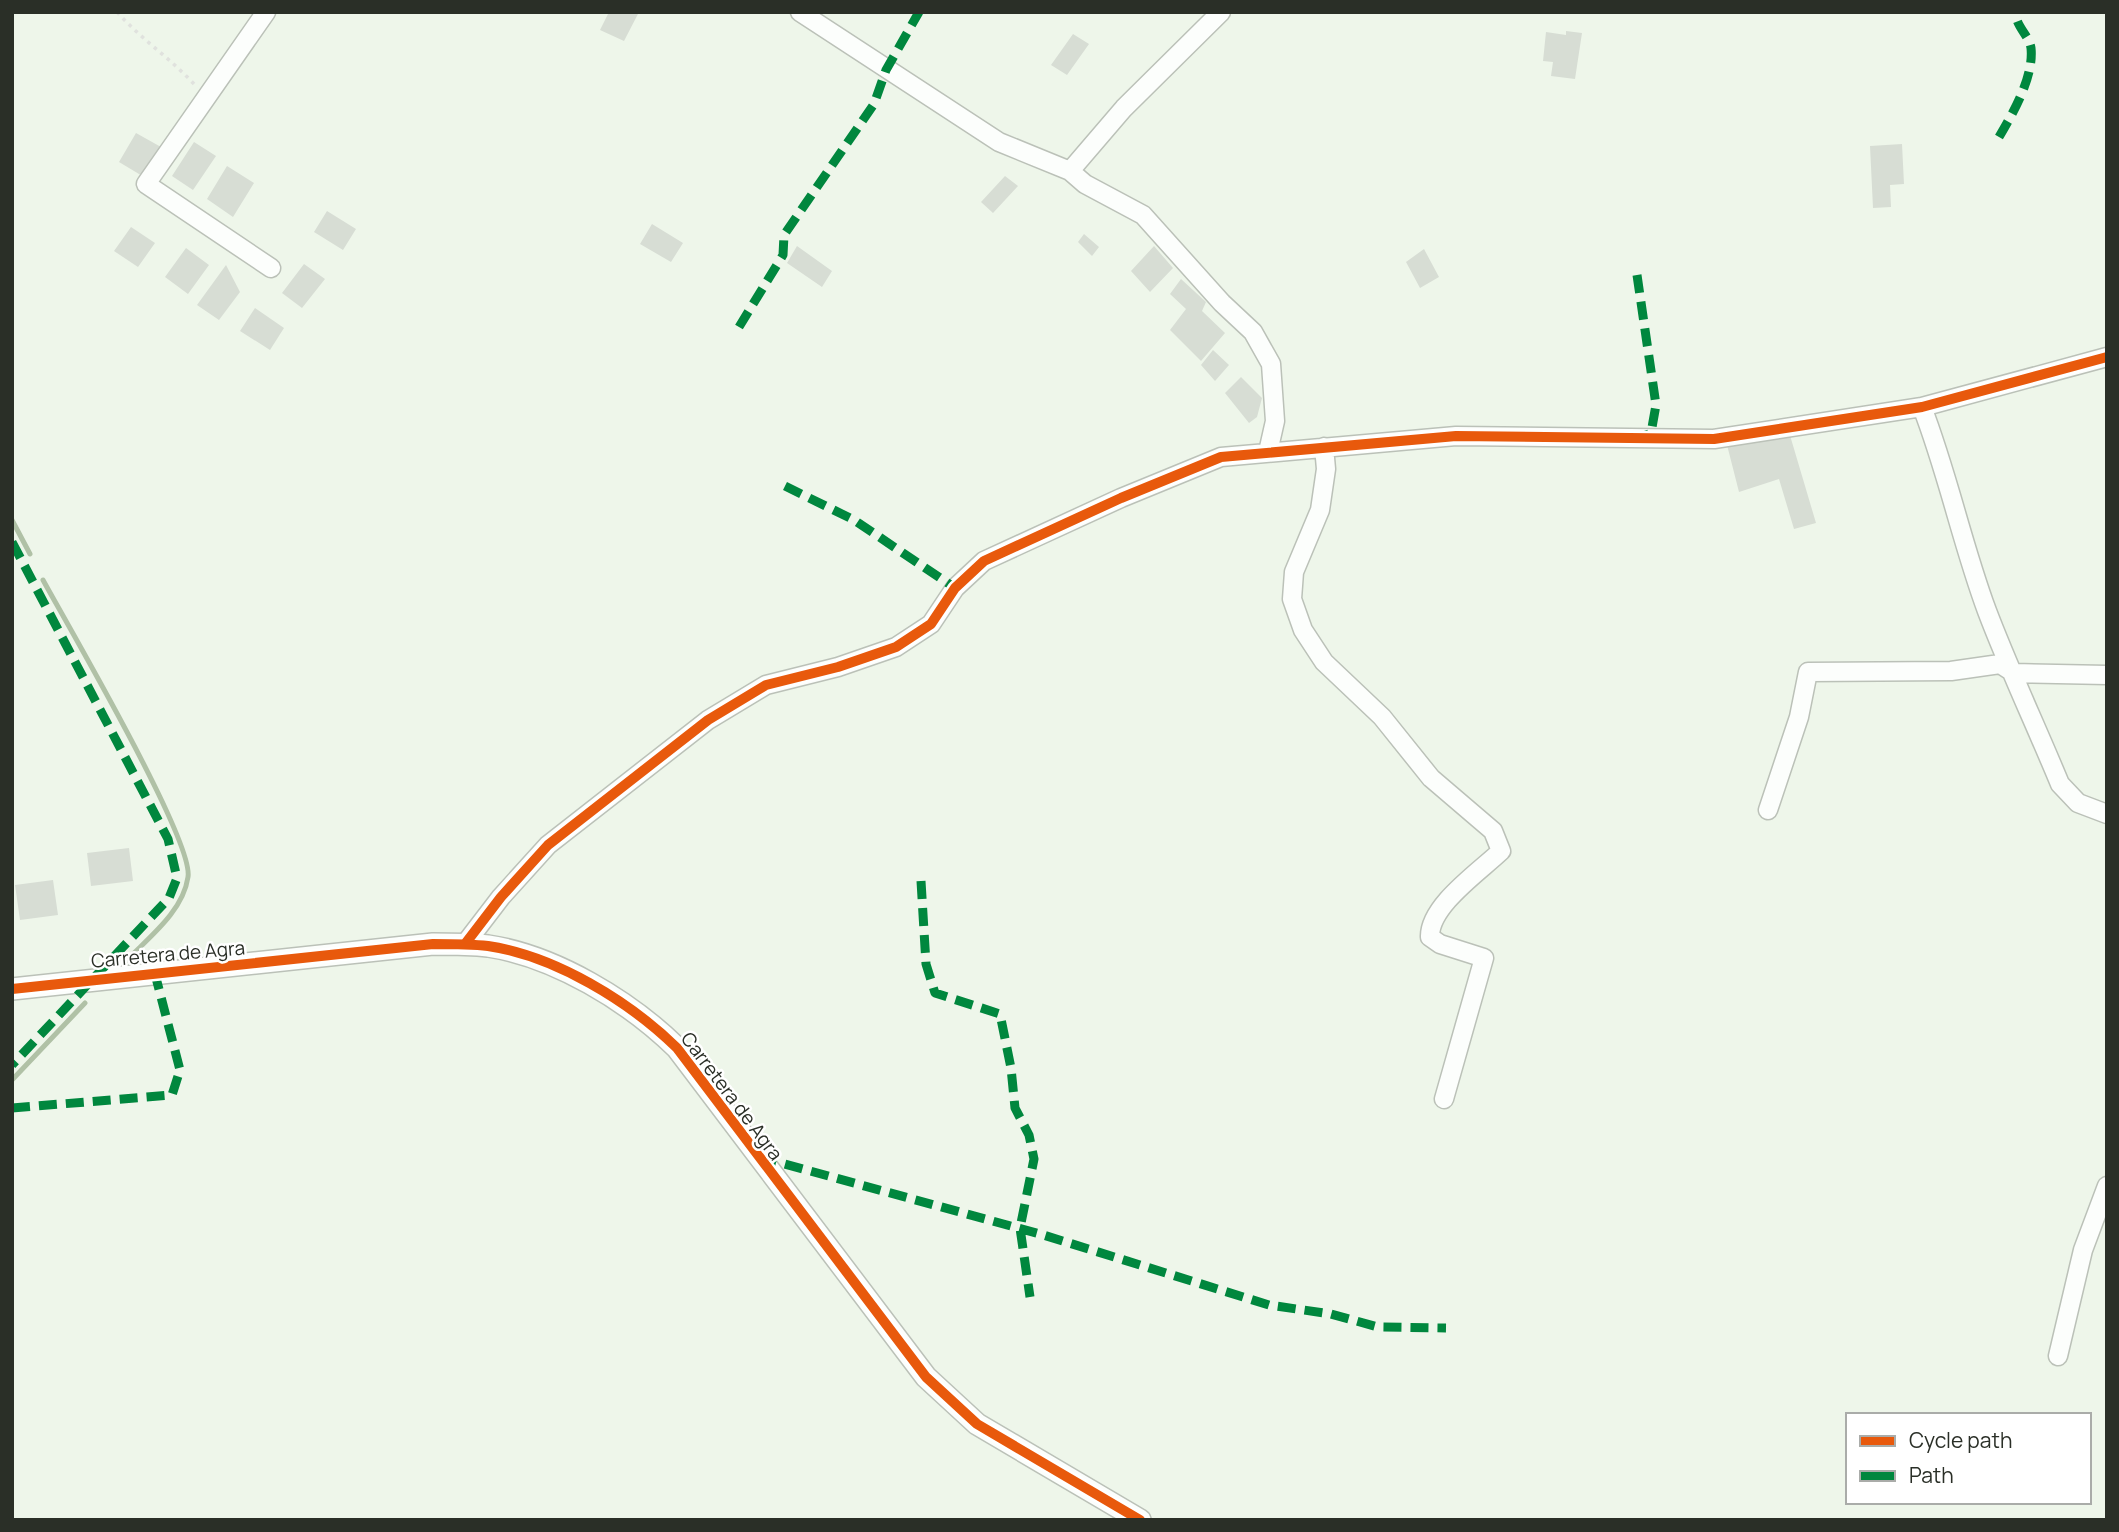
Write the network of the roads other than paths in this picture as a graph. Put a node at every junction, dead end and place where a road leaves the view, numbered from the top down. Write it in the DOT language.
graph roads {
  1 [pos="266,12"];
  2 [pos="800,12"];
  3 [pos="1220,12"];
  4 [pos="1070,171"];
  5 [pos="271,268"];
  6 [pos="2107,356"];
  7 [pos="1922,407"];
  8 [pos="1324,447"];
  9 [pos="1268,453"];
  10 [pos="2014,673"];
  11 [pos="2107,675"];
  12 [pos="1768,810"];
  13 [pos="2107,814"];
  14 [pos="465,944"];
  15 [pos="12,989"];
  16 [pos="1444,1099"];
  17 [pos="2107,1186"];
  18 [pos="2059,1356"];
  19 [pos="1140,1520"];
  1 -- 5 [label="street"];
  2 -- 4 [label="street"];
  3 -- 4 [label="street"];
  4 -- 9 [label="street"];
  6 -- 7 [label="street"];
  7 -- 8 [label="street"];
  7 -- 10 [label="street"];
  8 -- 9 [label="street"];
  8 -- 16 [label="street"];
  9 -- 14 [label="street"];
  10 -- 11 [label="street"];
  10 -- 12 [label="street"];
  10 -- 13 [label="street"];
  14 -- 15 [label="street, Carretera de Agra"];
  14 -- 19 [label="street, Carretera de Agra"];
  17 -- 18 [label="street"];
}
